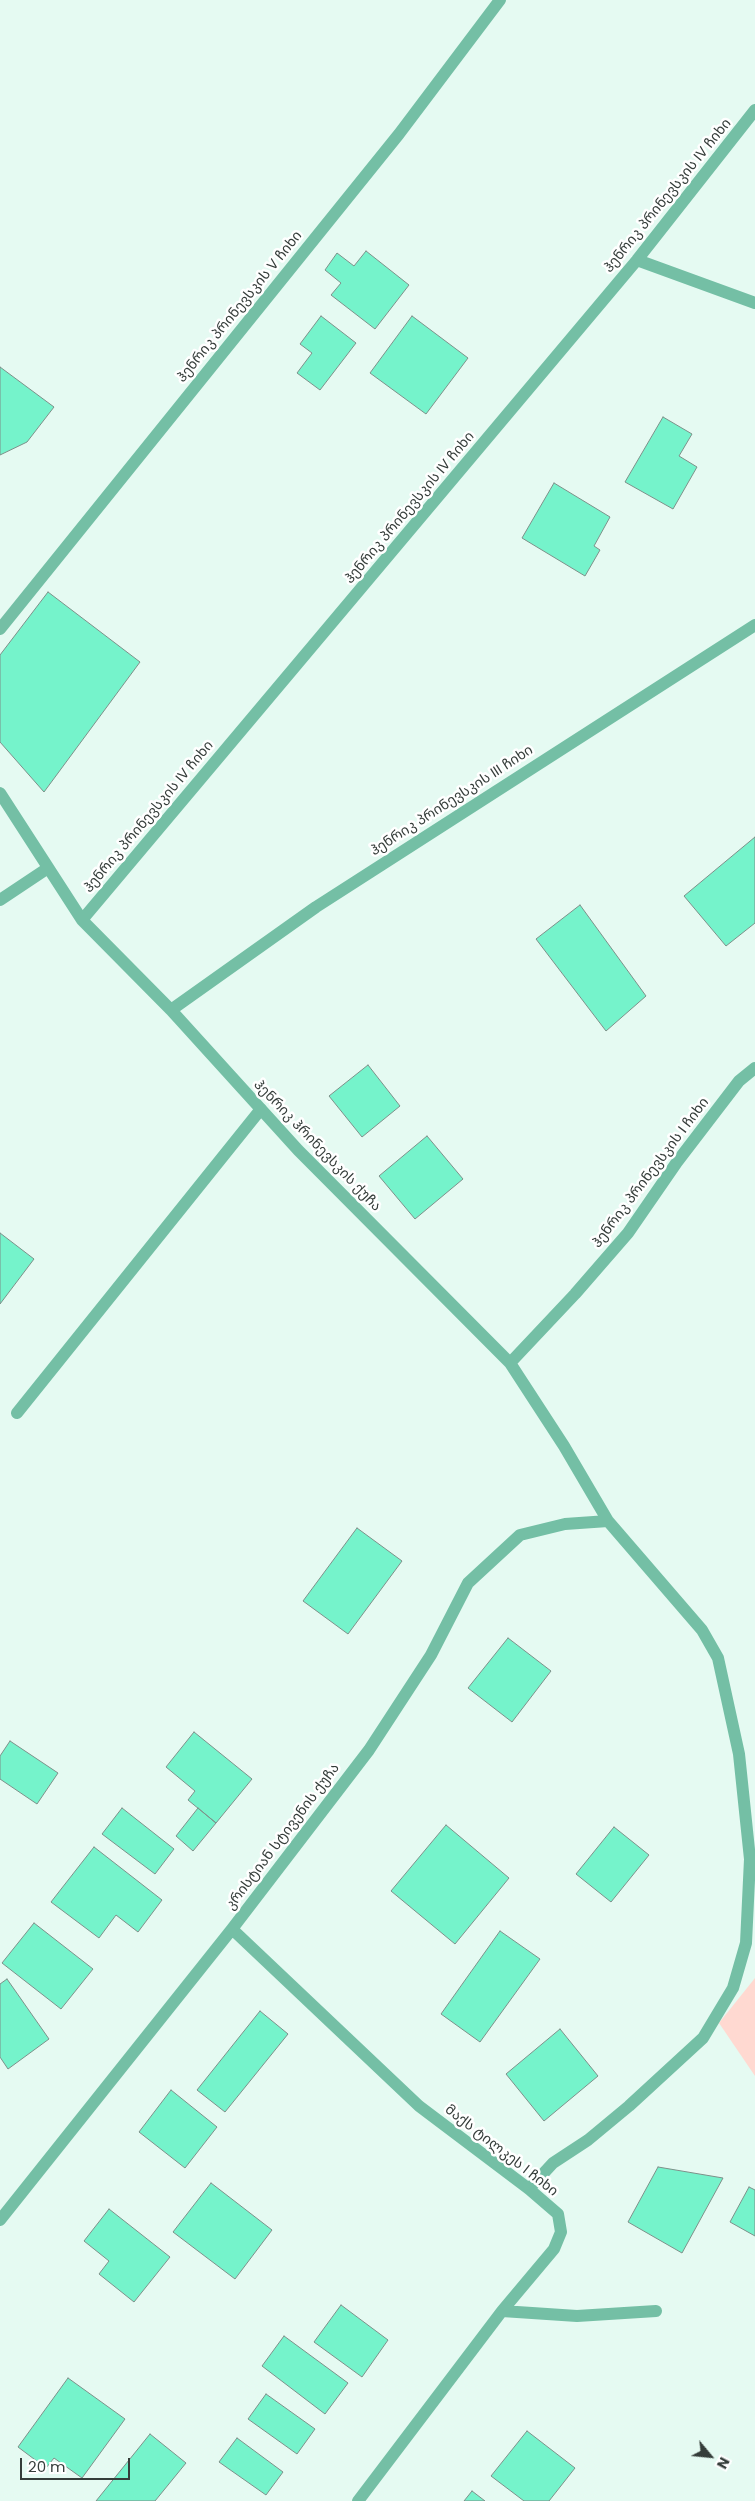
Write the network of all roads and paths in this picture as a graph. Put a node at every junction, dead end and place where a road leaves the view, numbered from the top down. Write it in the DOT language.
graph roads {
  1 [pos="500,0"];
  2 [pos="755,110"];
  3 [pos="637,260"];
  4 [pos="755,303"];
  5 [pos="755,625"];
  6 [pos="0,629"];
  7 [pos="0,793"];
  8 [pos="48,868"];
  9 [pos="0,900"];
  10 [pos="82,920"];
  11 [pos="170,1010"];
  12 [pos="755,1068"];
  13 [pos="260,1110"];
  14 [pos="510,1364"];
  15 [pos="17,1413"];
  16 [pos="608,1521"];
  17 [pos="232,1929"];
  18 [pos="529,2189"];
  19 [pos="0,2220"];
  20 [pos="502,2311"];
  21 [pos="656,2311"];
  22 [pos="358,2501"];
  1 -- 6 [label="street, ჰენრიკ პრინევსკის V ჩიხი"];
  2 -- 3 [label="street, ჰენრიკ პრინევსკის IV ჩიხი"];
  3 -- 4 [label="street"];
  3 -- 10 [label="street, ჰენრიკ პრინევსკის IV ჩიხი"];
  5 -- 11 [label="street, ჰენრიკ პრინევსკის III ჩიხი"];
  7 -- 8 [label="street, ჰენრიკ ჰრინევსკის ქუჩა"];
  8 -- 9 [label="street"];
  8 -- 10 [label="street, ჰენრიკ ჰრინევსკის ქუჩა"];
  10 -- 11 [label="street, ჰენრიკ ჰრინევსკის ქუჩა"];
  11 -- 13 [label="street, ჰენრიკ ჰრინევსკის ქუჩა"];
  12 -- 14 [label="street, ჰენრიკ პრინევსკის I ჩიხი"];
  13 -- 14 [label="street, ჰენრიკ ჰრინევსკის ქუჩა"];
  13 -- 15 [label="street"];
  14 -- 16 [label="street, ჰენრიკ ჰრინევსკის ქუჩა"];
  16 -- 17 [label="street, კრისტიან სტივენის ქუჩა"];
  16 -- 18 [label="street, ჰენრიკ ჰრინევსკის ქუჩა"];
  17 -- 18 [label="street, მაქს ტილკეს I ჩიხი"];
  17 -- 19 [label="street, კრისტიან სტივენის ქუჩა"];
  18 -- 20 [label="street, მაქს ტილკეს I ჩიხი"];
  20 -- 21 [label="street"];
  20 -- 22 [label="street, მაქს ტილკეს I ჩიხი"];
}
